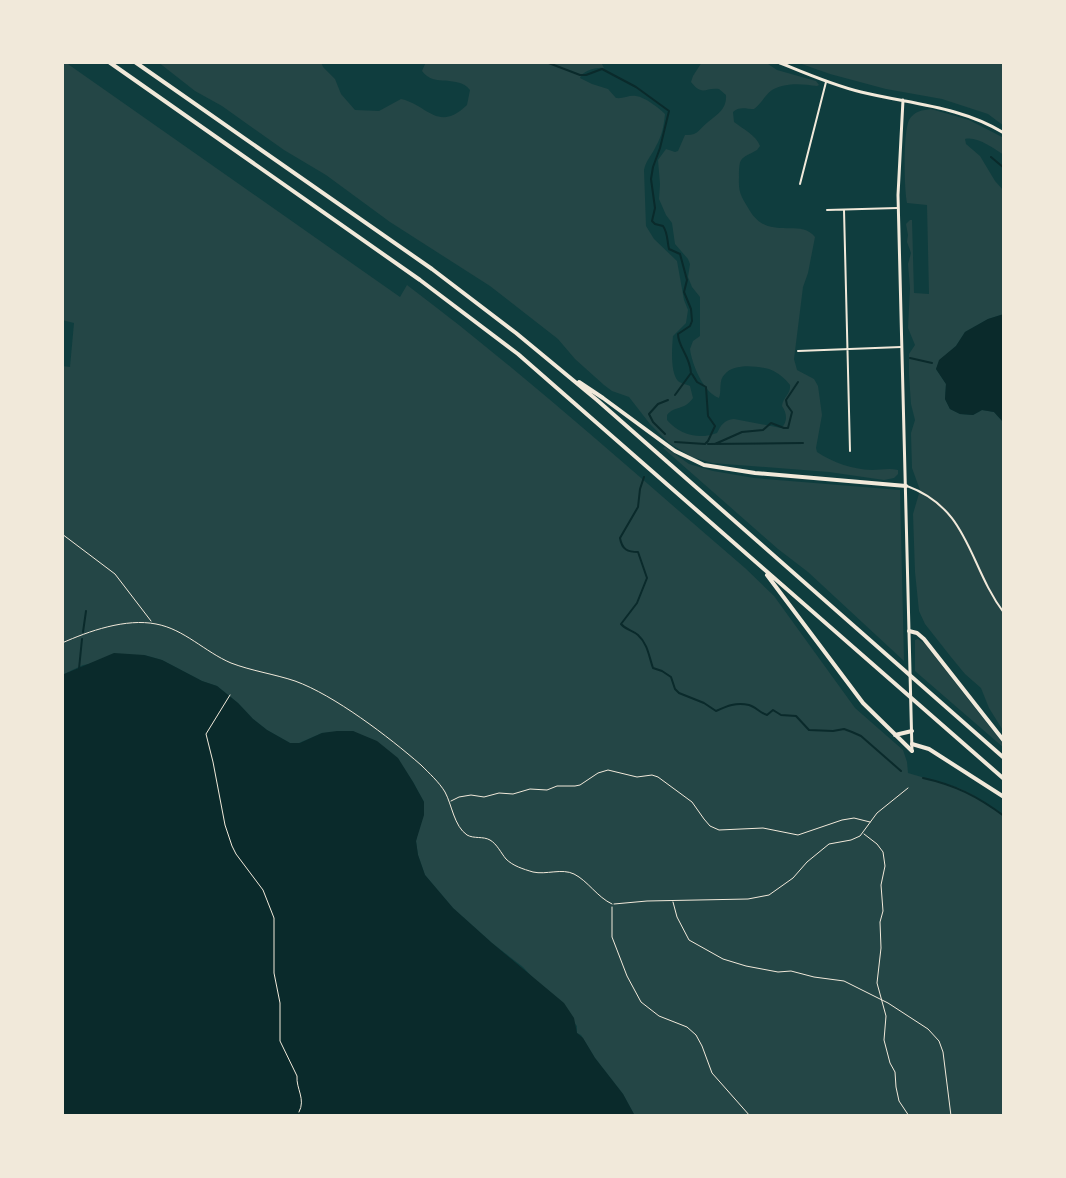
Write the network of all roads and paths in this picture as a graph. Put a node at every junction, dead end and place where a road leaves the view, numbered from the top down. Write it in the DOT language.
graph roads {
  1 [pos="109,62"];
  2 [pos="135,62"];
  3 [pos="778,62"];
  4 [pos="827,81"];
  5 [pos="903,100"];
  6 [pos="1004,133"];
  7 [pos="800,184"];
  8 [pos="899,208"];
  9 [pos="827,210"];
  10 [pos="844,210"];
  11 [pos="902,347"];
  12 [pos="847,349"];
  13 [pos="798,351"];
  14 [pos="565,373"];
  15 [pos="850,451"];
  16 [pos="906,486"];
  17 [pos="62,534"];
  18 [pos="761,566"];
  19 [pos="1004,613"];
  20 [pos="153,623"];
  21 [pos="909,631"];
  22 [pos="62,643"];
  23 [pos="230,695"];
  24 [pos="912,731"];
  25 [pos="895,735"];
  26 [pos="1004,741"];
  27 [pos="912,744"];
  28 [pos="912,751"];
  29 [pos="1004,758"];
  30 [pos="1004,779"];
  31 [pos="908,788"];
  32 [pos="1004,797"];
  33 [pos="449,803"];
  34 [pos="870,822"];
  35 [pos="862,833"];
  36 [pos="673,902"];
  37 [pos="612,904"];
  38 [pos="881,999"];
  39 [pos="299,1112"];
  40 [pos="750,1116"];
  41 [pos="909,1116"];
  42 [pos="951,1116"];
  1 -- 18 [label="highway"];
  2 -- 14 [label="highway"];
  3 -- 4 [label="main road"];
  4 -- 5 [label="main road"];
  4 -- 7 [label="street"];
  5 -- 6 [label="main road"];
  5 -- 8 [label="main road"];
  8 -- 10 [label="street"];
  8 -- 11 [label="main road"];
  9 -- 10 [label="street"];
  10 -- 12 [label="street"];
  11 -- 12 [label="street"];
  11 -- 16 [label="main road"];
  12 -- 13 [label="street"];
  12 -- 15 [label="street"];
  14 -- 16 [label="highway"];
  14 -- 29 [label="highway"];
  16 -- 19 [label="street"];
  16 -- 21 [label="main road"];
  17 -- 20 [label="path"];
  18 -- 25 [label="highway"];
  18 -- 30 [label="highway"];
  20 -- 22 [label="path"];
  20 -- 33 [label="path"];
  21 -- 24 [label="main road"];
  21 -- 26 [label="highway"];
  23 -- 39 [label="path"];
  24 -- 25 [label="highway"];
  24 -- 27 [label="main road"];
  25 -- 28 [label="highway"];
  27 -- 28 [label="main road"];
  27 -- 32 [label="highway"];
  31 -- 34 [label="path"];
  33 -- 34 [label="path"];
  33 -- 37 [label="path"];
  34 -- 35 [label="path"];
  35 -- 36 [label="path"];
  35 -- 38 [label="path"];
  36 -- 37 [label="path"];
  36 -- 38 [label="path"];
  37 -- 40 [label="path"];
  38 -- 41 [label="path"];
  38 -- 42 [label="path"];
}
